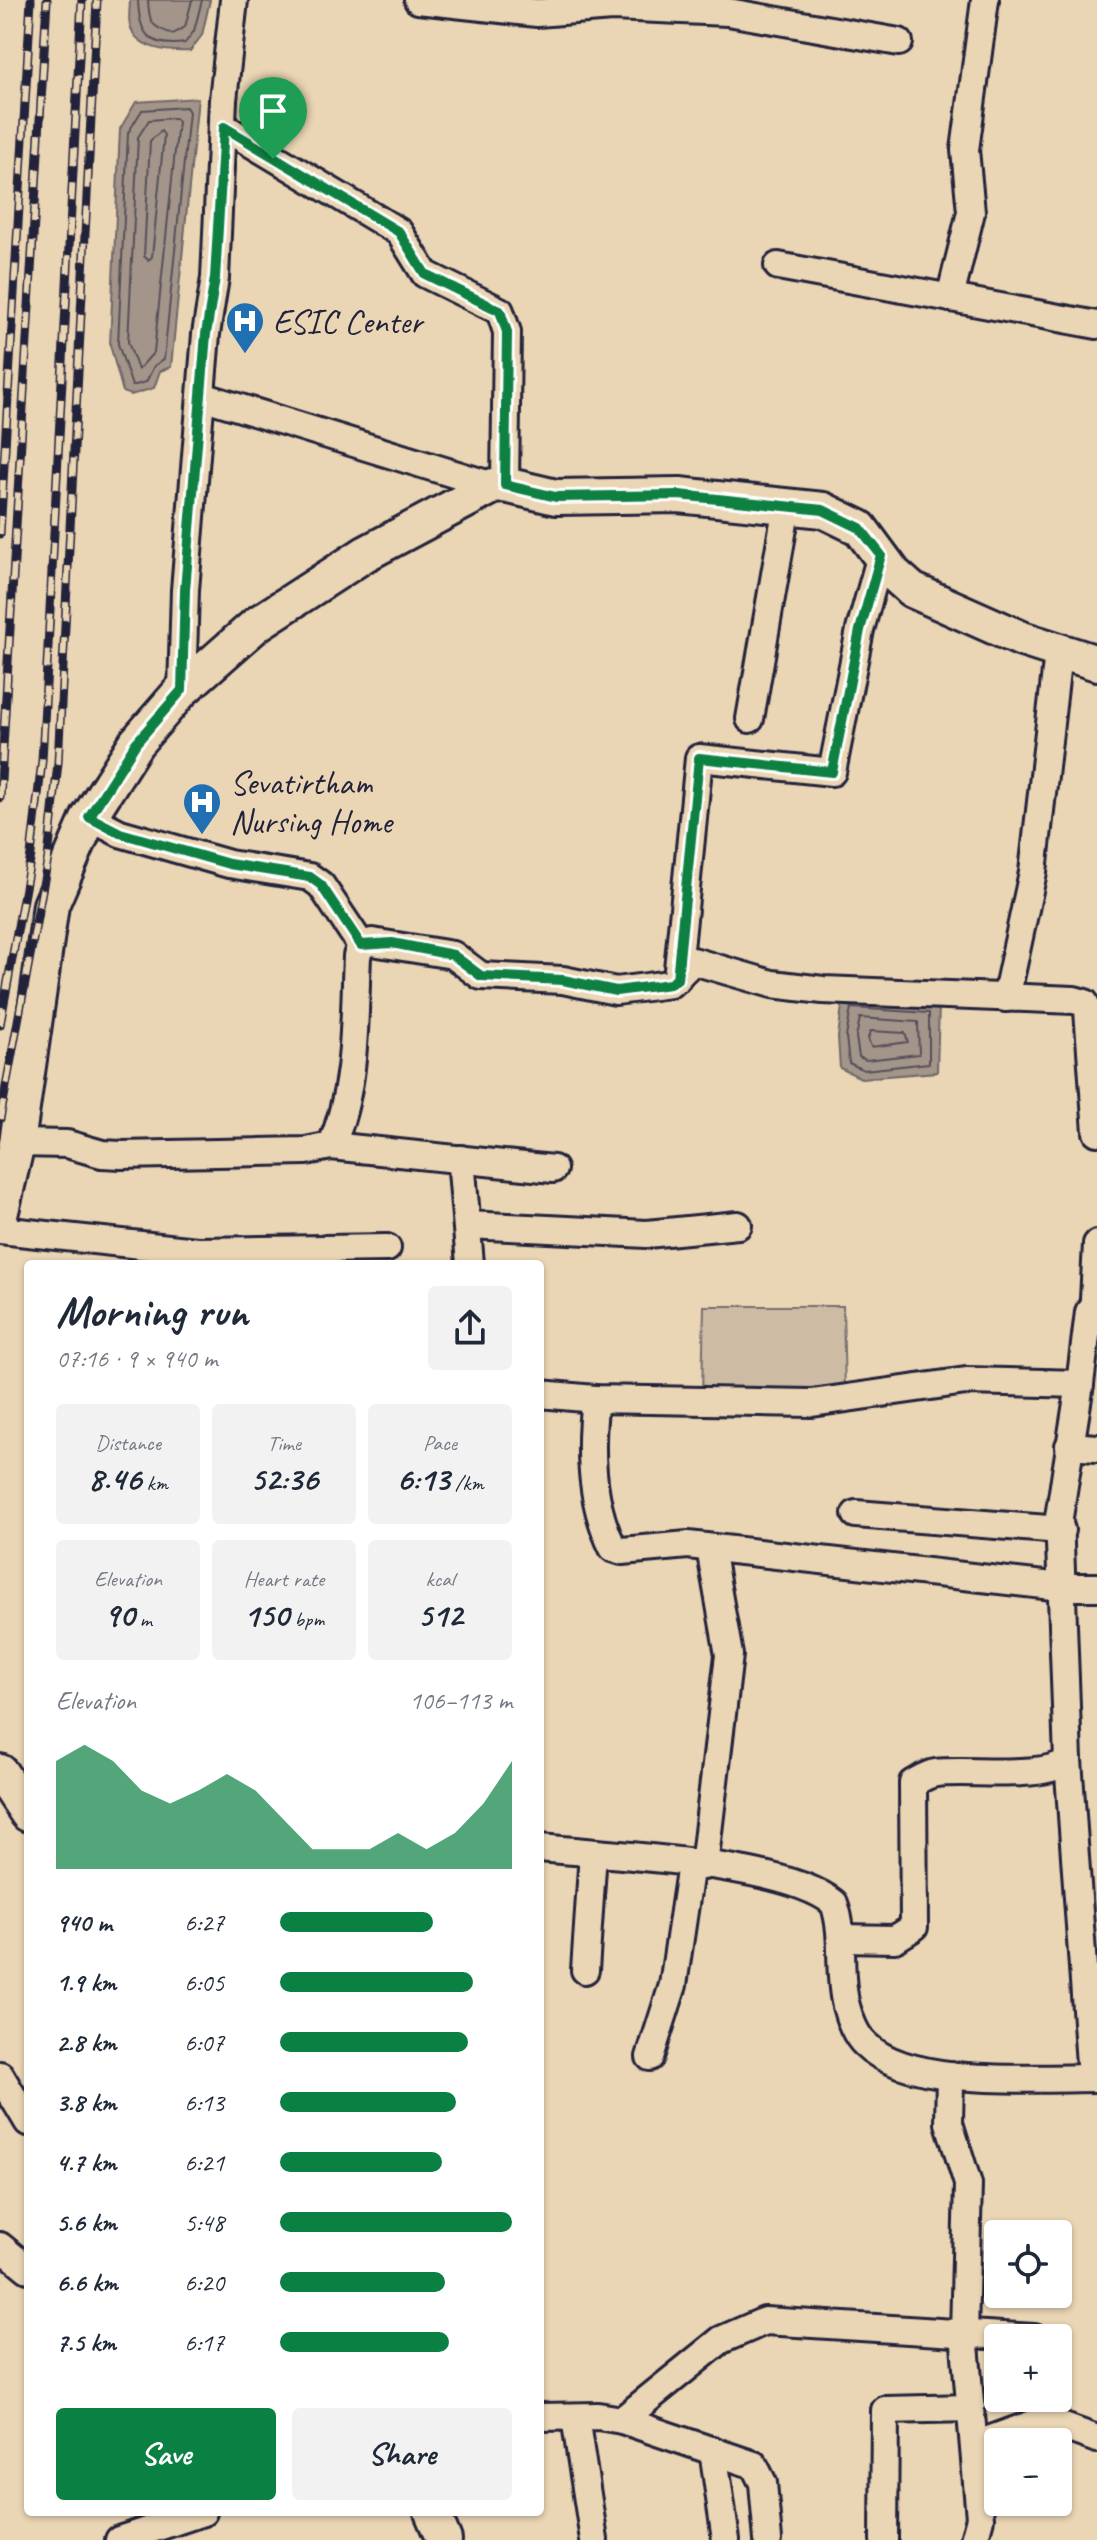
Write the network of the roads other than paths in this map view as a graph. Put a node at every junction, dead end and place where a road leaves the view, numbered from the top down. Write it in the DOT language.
graph roads {
  1 [pos="234,0"];
  2 [pos="418,0"];
  3 [pos="985,0"];
  4 [pos="731,6"];
  5 [pos="899,42"];
  6 [pos="224,127"];
  7 [pos="778,266"];
  8 [pos="950,298"];
  9 [pos="1097,325"];
  10 [pos="202,396"];
  11 [pos="499,485"];
  12 [pos="787,505"];
  13 [pos="881,555"];
  14 [pos="1058,653"];
  15 [pos="1097,663"];
  16 [pos="182,690"];
  17 [pos="750,719"];
  18 [pos="89,817"];
  19 [pos="361,945"];
  20 [pos="677,979"];
  21 [pos="1006,998"];
  22 [pos="1097,1132"];
  23 [pos="17,1143"];
  24 [pos="331,1146"];
  25 [pos="461,1159"];
  26 [pos="553,1169"];
  27 [pos="0,1215"];
  28 [pos="467,1225"];
  29 [pos="738,1225"];
  30 [pos="0,1230"];
  31 [pos="1097,1244"];
  32 [pos="387,1248"];
  33 [pos="470,1260"];
  34 [pos="1096,1298"];
  35 [pos="1080,1384"];
  36 [pos="544,1394"];
  37 [pos="595,1399"];
  38 [pos="1069,1446"];
  39 [pos="1097,1448"];
  40 [pos="856,1514"];
  41 [pos="1061,1530"];
  42 [pos="710,1548"];
  43 [pos="1062,1587"];
  44 [pos="1097,1587"];
  45 [pos="1068,1760"];
  46 [pos="544,1848"];
  47 [pos="593,1853"];
  48 [pos="698,1865"];
  49 [pos="843,1938"];
  50 [pos="585,1970"];
  51 [pos="650,2057"];
  52 [pos="0,2075"];
  53 [pos="950,2075"];
  54 [pos="1094,2078"];
  55 [pos="24,2115"];
  56 [pos="0,2246"];
  57 [pos="24,2266"];
  58 [pos="964,2333"];
  59 [pos="984,2334"];
  60 [pos="971,2408"];
  61 [pos="544,2417"];
  62 [pos="575,2417"];
  63 [pos="622,2420"];
  64 [pos="1097,2439"];
  65 [pos="975,2445"];
  66 [pos="713,2450"];
  67 [pos="179,2516"];
  68 [pos="434,2516"];
  69 [pos="149,2521"];
  70 [pos="119,2540"];
  71 [pos="444,2540"];
  72 [pos="594,2540"];
  73 [pos="726,2540"];
  74 [pos="768,2540"];
  75 [pos="884,2540"];
  76 [pos="974,2540"];
  1 -- 6 [label="street"];
  2 -- 4 [label="street"];
  3 -- 8 [label="street"];
  4 -- 5 [label="street"];
  6 -- 10 [label="street"];
  6 -- 11 [label="street"];
  7 -- 8 [label="street"];
  8 -- 9 [label="street"];
  10 -- 11 [label="street"];
  10 -- 16 [label="street"];
  11 -- 12 [label="main road"];
  11 -- 16 [label="main road"];
  12 -- 13 [label="main road"];
  12 -- 17 [label="street"];
  13 -- 14 [label="main road"];
  13 -- 20 [label="street"];
  14 -- 15 [label="main road"];
  14 -- 21 [label="street"];
  16 -- 18 [label="main road"];
  18 -- 19 [label="street"];
  18 -- 23 [label="main road"];
  19 -- 20 [label="street"];
  19 -- 24 [label="street"];
  20 -- 21 [label="street"];
  21 -- 22 [label="street"];
  23 -- 24 [label="street"];
  23 -- 27 [label="main road"];
  24 -- 25 [label="street"];
  25 -- 26 [label="street"];
  25 -- 28 [label="street"];
  28 -- 29 [label="street"];
  28 -- 33 [label="street"];
  30 -- 32 [label="street"];
  31 -- 34 [label="street"];
  34 -- 35 [label="street"];
  35 -- 37 [label="street"];
  35 -- 38 [label="street"];
  36 -- 37 [label="street"];
  37 -- 42 [label="street"];
  38 -- 39 [label="street"];
  38 -- 41 [label="street"];
  40 -- 41 [label="street"];
  41 -- 43 [label="street"];
  42 -- 43 [label="street"];
  42 -- 48 [label="street"];
  43 -- 44 [label="street"];
  43 -- 45 [label="street"];
  45 -- 49 [label="street"];
  45 -- 54 [label="street"];
  46 -- 47 [label="street"];
  47 -- 48 [label="street"];
  47 -- 50 [label="street"];
  48 -- 49 [label="street"];
  48 -- 51 [label="street"];
  49 -- 53 [label="street"];
  52 -- 55 [label="street"];
  53 -- 54 [label="street"];
  53 -- 58 [label="street"];
  56 -- 57 [label="street"];
  58 -- 59 [label="street"];
  58 -- 60 [label="street"];
  58 -- 63 [label="street"];
  60 -- 65 [label="street"];
  60 -- 75 [label="street"];
  61 -- 62 [label="street"];
  62 -- 63 [label="street"];
  62 -- 72 [label="street"];
  63 -- 66 [label="street"];
  64 -- 65 [label="street"];
  65 -- 76 [label="street"];
  66 -- 73 [label="street"];
  66 -- 74 [label="street"];
  67 -- 69 [label="street"];
  68 -- 71 [label="main road"];
  69 -- 70 [label="street"];
}
